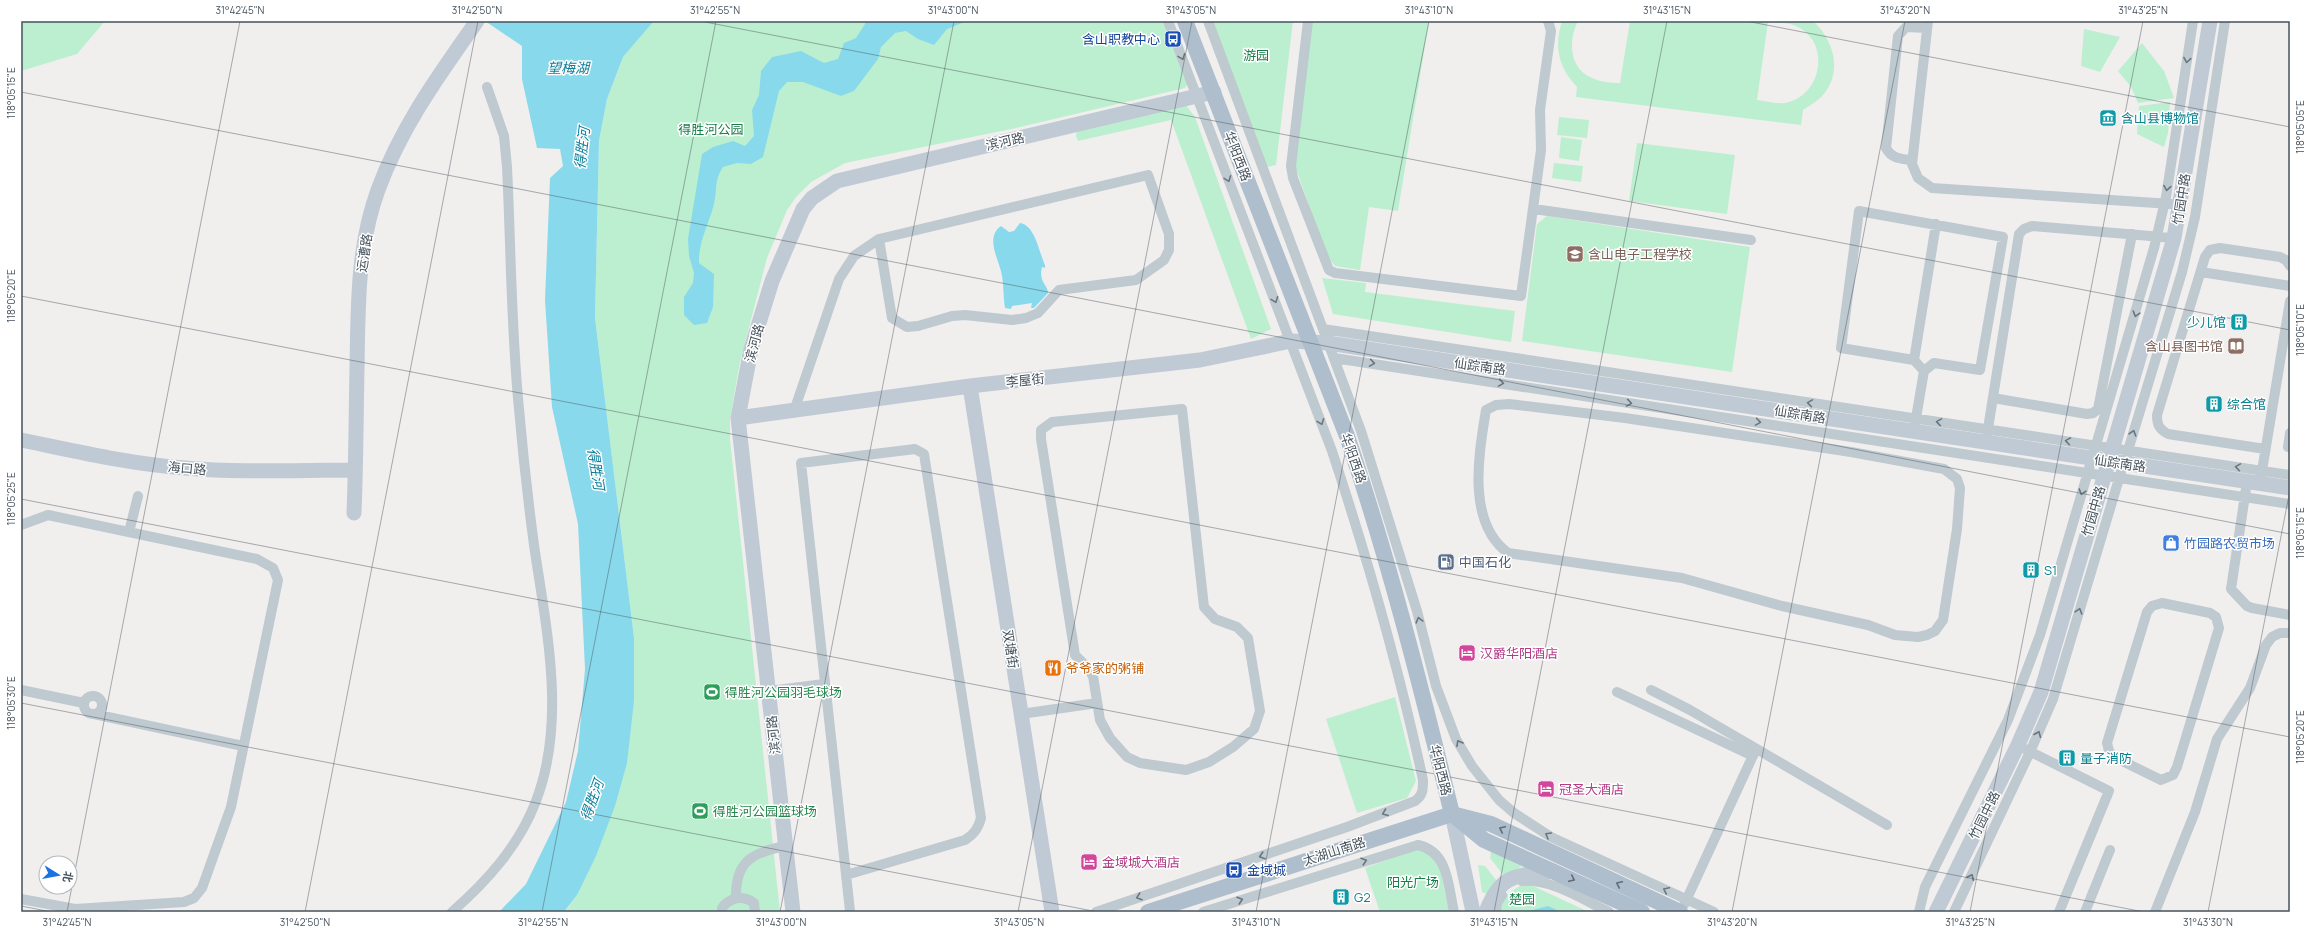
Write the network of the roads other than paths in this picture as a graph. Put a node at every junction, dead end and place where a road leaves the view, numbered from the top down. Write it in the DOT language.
graph roads {
  1 [pos="477,21"];
  2 [pos="1168,21"];
  3 [pos="1185,21"];
  4 [pos="1208,21"];
  5 [pos="1308,21"];
  6 [pos="1548,21"];
  7 [pos="2193,21"];
  8 [pos="2210,21"];
  9 [pos="2225,21"];
  10 [pos="1927,24"];
  11 [pos="487,87"];
  12 [pos="1214,92"];
  13 [pos="1196,96"];
  14 [pos="1912,160"];
  15 [pos="2165,203"];
  16 [pos="2180,204"];
  17 [pos="1534,209"];
  18 [pos="1936,224"];
  19 [pos="2132,234"];
  20 [pos="2157,236"];
  21 [pos="2174,238"];
  22 [pos="879,239"];
  23 [pos="1751,240"];
  24 [pos="2290,266"];
  25 [pos="2201,272"];
  26 [pos="2290,286"];
  27 [pos="2290,301"];
  28 [pos="1323,329"];
  29 [pos="1291,341"];
  30 [pos="1310,343"];
  31 [pos="1328,344"];
  32 [pos="1334,358"];
  33 [pos="1914,360"];
  34 [pos="1924,371"];
  35 [pos="970,386"];
  36 [pos="1655,391"];
  37 [pos="1993,398"];
  38 [pos="1653,406"];
  39 [pos="1701,406"];
  40 [pos="794,411"];
  41 [pos="738,418"];
  42 [pos="1651,422"];
  43 [pos="1915,425"];
  44 [pos="1698,429"];
  45 [pos="2290,433"];
  46 [pos="1987,436"];
  47 [pos="21,440"];
  48 [pos="2290,448"];
  49 [pos="2266,449"];
  50 [pos="2092,459"];
  51 [pos="2108,462"];
  52 [pos="2124,464"];
  53 [pos="356,470"];
  54 [pos="2290,475"];
  55 [pos="2256,479"];
  56 [pos="2290,488"];
  57 [pos="138,496"];
  58 [pos="2245,497"];
  59 [pos="2290,504"];
  60 [pos="354,513"];
  61 [pos="21,524"];
  62 [pos="129,532"];
  63 [pos="2147,612"];
  64 [pos="2290,615"];
  65 [pos="2290,633"];
  66 [pos="824,684"];
  67 [pos="21,690"];
  68 [pos="1651,690"];
  69 [pos="769,691"];
  70 [pos="1617,692"];
  71 [pos="84,703"];
  72 [pos="1097,703"];
  73 [pos="94,714"];
  74 [pos="1021,714"];
  75 [pos="243,746"];
  76 [pos="2024,748"];
  77 [pos="1754,752"];
  78 [pos="1452,814"];
  79 [pos="1886,825"];
  80 [pos="786,846"];
  81 [pos="2110,850"];
  82 [pos="1553,871"];
  83 [pos="846,875"];
  84 [pos="736,898"];
  85 [pos="21,899"];
  86 [pos="1682,908"];
  87 [pos="452,912"];
  88 [pos="722,912"];
  89 [pos="755,912"];
  90 [pos="793,912"];
  91 [pos="850,912"];
  92 [pos="1052,912"];
  93 [pos="1096,912"];
  94 [pos="1148,912"];
  95 [pos="1203,912"];
  96 [pos="1454,912"];
  97 [pos="1473,912"];
  98 [pos="1486,912"];
  99 [pos="1496,912"];
  100 [pos="1609,912"];
  101 [pos="1642,912"];
  102 [pos="1714,912"];
  103 [pos="1919,912"];
  104 [pos="1936,912"];
  105 [pos="1954,912"];
  106 [pos="2059,912"];
  107 [pos="2085,912"];
  108 [pos="2155,912"];
  1 -- 53 [label="main road, 运漕路"];
  2 -- 13 [label="street, one-way"];
  3 -- 12 [label="main road, 华阳西路"];
  4 -- 28 [label="street"];
  5 -- 17 [label="street"];
  6 -- 17 [label="street"];
  7 -- 15 [label="street, one-way"];
  8 -- 16 [label="main road, 竹园中路"];
  52 -- 9 [label="street, one-way"];
  10 -- 14 [label="street"];
  10 -- 14 [label="street"];
  11 -- 87 [label="street"];
  12 -- 13 [label="main road, 滨河路"];
  12 -- 30 [label="main road, 华阳西路"];
  13 -- 29 [label="street, one-way"];
  13 -- 41 [label="main road, 滨河路"];
  14 -- 15 [label="street"];
  15 -- 16 [label="street"];
  15 -- 20 [label="street"];
  16 -- 21 [label="main road, 竹园中路"];
  17 -- 23 [label="street"];
  18 -- 33 [label="street"];
  18 -- 33 [label="street"];
  18 -- 34 [label="street"];
  19 -- 20 [label="street"];
  19 -- 37 [label="street"];
  19 -- 37 [label="street"];
  20 -- 21 [label="street"];
  20 -- 50 [label="street, one-way"];
  21 -- 51 [label="main road, 竹园中路"];
  22 -- 22 [label="street"];
  22 -- 40 [label="street"];
  24 -- 25 [label="street"];
  25 -- 26 [label="street"];
  25 -- 49 [label="street"];
  27 -- 49 [label="street"];
  28 -- 31 [label="street"];
  43 -- 28 [label="street, one-way"];
  29 -- 30 [label="main road, 李屋街"];
  29 -- 35 [label="main road, 李屋街"];
  29 -- 93 [label="street, one-way"];
  30 -- 31 [label="main road, 仙踪南路"];
  30 -- 78 [label="main road, 华阳西路"];
  31 -- 32 [label="street"];
  31 -- 36 [label="main road, 仙踪南路"];
  32 -- 38 [label="street, one-way"];
  86 -- 32 [label="street, one-way"];
  33 -- 34 [label="street"];
  34 -- 43 [label="street"];
  35 -- 40 [label="main road, 李屋街"];
  35 -- 74 [label="main road, 双塘街"];
  36 -- 38 [label="street"];
  36 -- 39 [label="main road, 仙踪南路"];
  37 -- 46 [label="street"];
  38 -- 39 [label="street"];
  38 -- 42 [label="street"];
  39 -- 43 [label="main road, 仙踪南路"];
  39 -- 44 [label="street"];
  39 -- 50 [label="street, one-way"];
  40 -- 41 [label="main road, 李屋街"];
  41 -- 69 [label="main road, 滨河路"];
  42 -- 44 [label="street"];
  42 -- 44 [label="street"];
  43 -- 46 [label="main road, 仙踪南路"];
  45 -- 48 [label="street"];
  46 -- 50 [label="main road, 仙踪南路"];
  47 -- 53 [label="main road, 海口路"];
  49 -- 55 [label="street"];
  50 -- 51 [label="main road, 仙踪南路"];
  50 -- 103 [label="street, one-way"];
  51 -- 52 [label="main road, 仙踪南路"];
  51 -- 76 [label="main road, 竹园中路"];
  52 -- 55 [label="main road, 仙踪南路"];
  52 -- 58 [label="street"];
  76 -- 52 [label="street, one-way"];
  53 -- 60 [label="main road, 运漕路"];
  54 -- 55 [label="street"];
  55 -- 56 [label="main road, 仙踪南路"];
  55 -- 58 [label="street"];
  57 -- 62 [label="street"];
  58 -- 59 [label="street"];
  58 -- 64 [label="street"];
  61 -- 62 [label="street"];
  62 -- 75 [label="street"];
  63 -- 63 [label="street"];
  65 -- 108 [label="street"];
  66 -- 69 [label="street"];
  66 -- 83 [label="street"];
  66 -- 83 [label="street"];
  67 -- 71 [label="street"];
  68 -- 77 [label="street"];
  69 -- 80 [label="main road, 滨河路"];
  70 -- 77 [label="street"];
  71 -- 73 [label="street"];
  71 -- 73 [label="street"];
  72 -- 72 [label="street"];
  72 -- 74 [label="street"];
  73 -- 75 [label="street"];
  74 -- 92 [label="main road, 双塘街"];
  75 -- 85 [label="street"];
  76 -- 104 [label="main road, 竹园中路"];
  105 -- 76 [label="street, one-way"];
  76 -- 106 [label="street"];
  77 -- 79 [label="street"];
  77 -- 86 [label="street"];
  78 -- 82 [label="main road"];
  86 -- 78 [label="main road, one-way"];
  78 -- 94 [label="main road, 太湖山南路"];
  78 -- 97 [label="main road, 华阳西路"];
  80 -- 84 [label="street"];
  80 -- 90 [label="main road, 滨河路"];
  81 -- 107 [label="street"];
  82 -- 98 [label="main road"];
  82 -- 101 [label="main road, one-way"];
  83 -- 91 [label="street"];
  84 -- 88 [label="street"];
  84 -- 89 [label="street"];
  86 -- 102 [label="street"];
  95 -- 96 [label="street, one-way"];
  99 -- 100 [label="street"];
}
